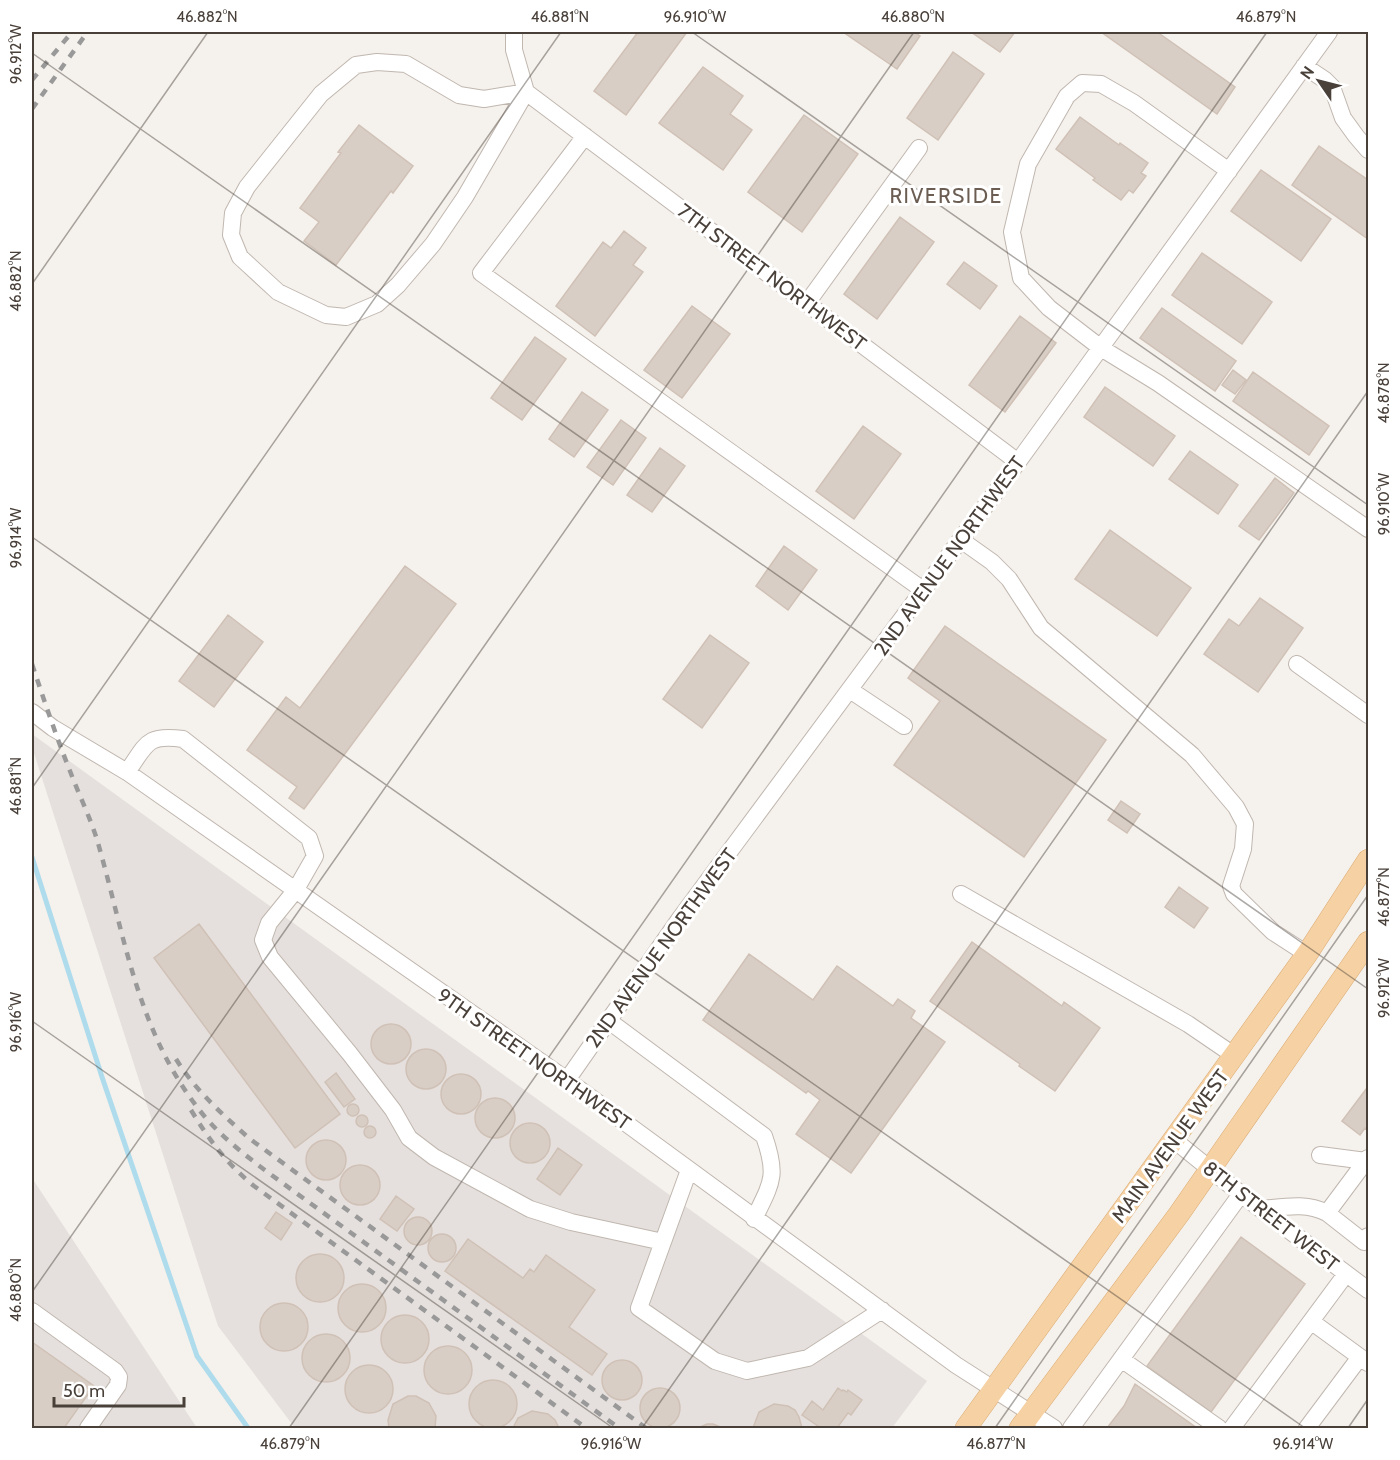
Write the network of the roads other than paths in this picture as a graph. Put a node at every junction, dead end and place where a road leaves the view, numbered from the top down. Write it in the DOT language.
graph roads {
  1 [pos="513,32"];
  2 [pos="1329,32"];
  3 [pos="1304,66"];
  4 [pos="526,92"];
  5 [pos="585,136"];
  6 [pos="919,148"];
  7 [pos="1368,150"];
  8 [pos="1229,171"];
  9 [pos="807,303"];
  10 [pos="1101,348"];
  11 [pos="1018,462"];
  12 [pos="1368,529"];
  13 [pos="961,540"];
  14 [pos="923,590"];
  15 [pos="1297,664"];
  16 [pos="850,690"];
  17 [pos="32,712"];
  18 [pos="1368,715"];
  19 [pos="904,726"];
  20 [pos="127,771"];
  21 [pos="1368,860"];
  22 [pos="295,891"];
  23 [pos="961,894"];
  24 [pos="1368,942"];
  25 [pos="1307,954"];
  26 [pos="609,1021"];
  27 [pos="1235,1056"];
  28 [pos="567,1080"];
  29 [pos="1174,1140"];
  30 [pos="1320,1155"];
  31 [pos="1367,1160"];
  32 [pos="689,1170"];
  33 [pos="1210,1170"];
  34 [pos="1240,1194"];
  35 [pos="1261,1209"];
  36 [pos="1327,1213"];
  37 [pos="754,1219"];
  38 [pos="1367,1241"];
  39 [pos="663,1242"];
  40 [pos="1346,1274"];
  41 [pos="1368,1290"];
  42 [pos="882,1310"];
  43 [pos="32,1311"];
  44 [pos="1312,1322"];
  45 [pos="1121,1359"];
  46 [pos="1364,1360"];
  47 [pos="994,1390"];
  48 [pos="1025,1421"];
  49 [pos="88,1428"];
  50 [pos="966,1428"];
  51 [pos="1054,1428"];
  52 [pos="1071,1428"];
  53 [pos="1231,1428"];
  54 [pos="1307,1428"];
  1 -- 4 [label="street"];
  2 -- 3 [label="street, 2ND AVENUE NORTHWEST"];
  3 -- 7 [label="street"];
  3 -- 8 [label="street, 2ND AVENUE NORTHWEST"];
  4 -- 4 [label="street"];
  4 -- 5 [label="street, 7TH STREET NORTHWEST"];
  5 -- 9 [label="street, 7TH STREET NORTHWEST"];
  5 -- 14 [label="street"];
  6 -- 9 [label="street"];
  8 -- 10 [label="street, 2ND AVENUE NORTHWEST"];
  8 -- 10 [label="street"];
  9 -- 11 [label="street, 7TH STREET NORTHWEST"];
  10 -- 11 [label="street, 2ND AVENUE NORTHWEST"];
  10 -- 12 [label="street"];
  11 -- 13 [label="street, 2ND AVENUE NORTHWEST"];
  13 -- 14 [label="street, 2ND AVENUE NORTHWEST"];
  13 -- 25 [label="street"];
  14 -- 16 [label="street, 2ND AVENUE NORTHWEST"];
  15 -- 18 [label="street"];
  16 -- 19 [label="street"];
  16 -- 26 [label="street, 2ND AVENUE NORTHWEST"];
  17 -- 20 [label="street, 9TH STREET NORTHWEST"];
  20 -- 22 [label="street, 9TH STREET NORTHWEST"];
  20 -- 22 [label="street"];
  21 -- 25 [label="main road, MAIN AVENUE WEST"];
  22 -- 28 [label="street, 9TH STREET NORTHWEST"];
  22 -- 39 [label="street"];
  23 -- 27 [label="street"];
  24 -- 33 [label="main road"];
  25 -- 27 [label="main road, MAIN AVENUE WEST"];
  26 -- 28 [label="street, 2ND AVENUE NORTHWEST"];
  26 -- 37 [label="street"];
  27 -- 29 [label="main road, MAIN AVENUE WEST"];
  28 -- 32 [label="street, 9TH STREET NORTHWEST"];
  29 -- 33 [label="street, 8TH STREET WEST"];
  29 -- 47 [label="main road, MAIN AVENUE WEST"];
  30 -- 31 [label="street"];
  31 -- 36 [label="street"];
  32 -- 37 [label="street, 9TH STREET NORTHWEST"];
  32 -- 39 [label="street"];
  33 -- 34 [label="street, 8TH STREET WEST"];
  33 -- 48 [label="main road"];
  34 -- 35 [label="street, 8TH STREET WEST"];
  34 -- 45 [label="street"];
  35 -- 36 [label="street"];
  35 -- 40 [label="street, 8TH STREET WEST"];
  36 -- 38 [label="street"];
  37 -- 42 [label="street, 9TH STREET NORTHWEST"];
  39 -- 42 [label="street"];
  40 -- 41 [label="street, 8TH STREET WEST"];
  40 -- 44 [label="street"];
  42 -- 47 [label="street, 9TH STREET NORTHWEST"];
  43 -- 49 [label="street"];
  44 -- 46 [label="street"];
  44 -- 53 [label="street"];
  45 -- 52 [label="street"];
  45 -- 53 [label="street"];
  46 -- 54 [label="street"];
  47 -- 48 [label="street, 9TH STREET NORTHWEST"];
  47 -- 50 [label="main road, MAIN AVENUE WEST"];
  48 -- 51 [label="street, 9TH STREET NORTHWEST"];
}
